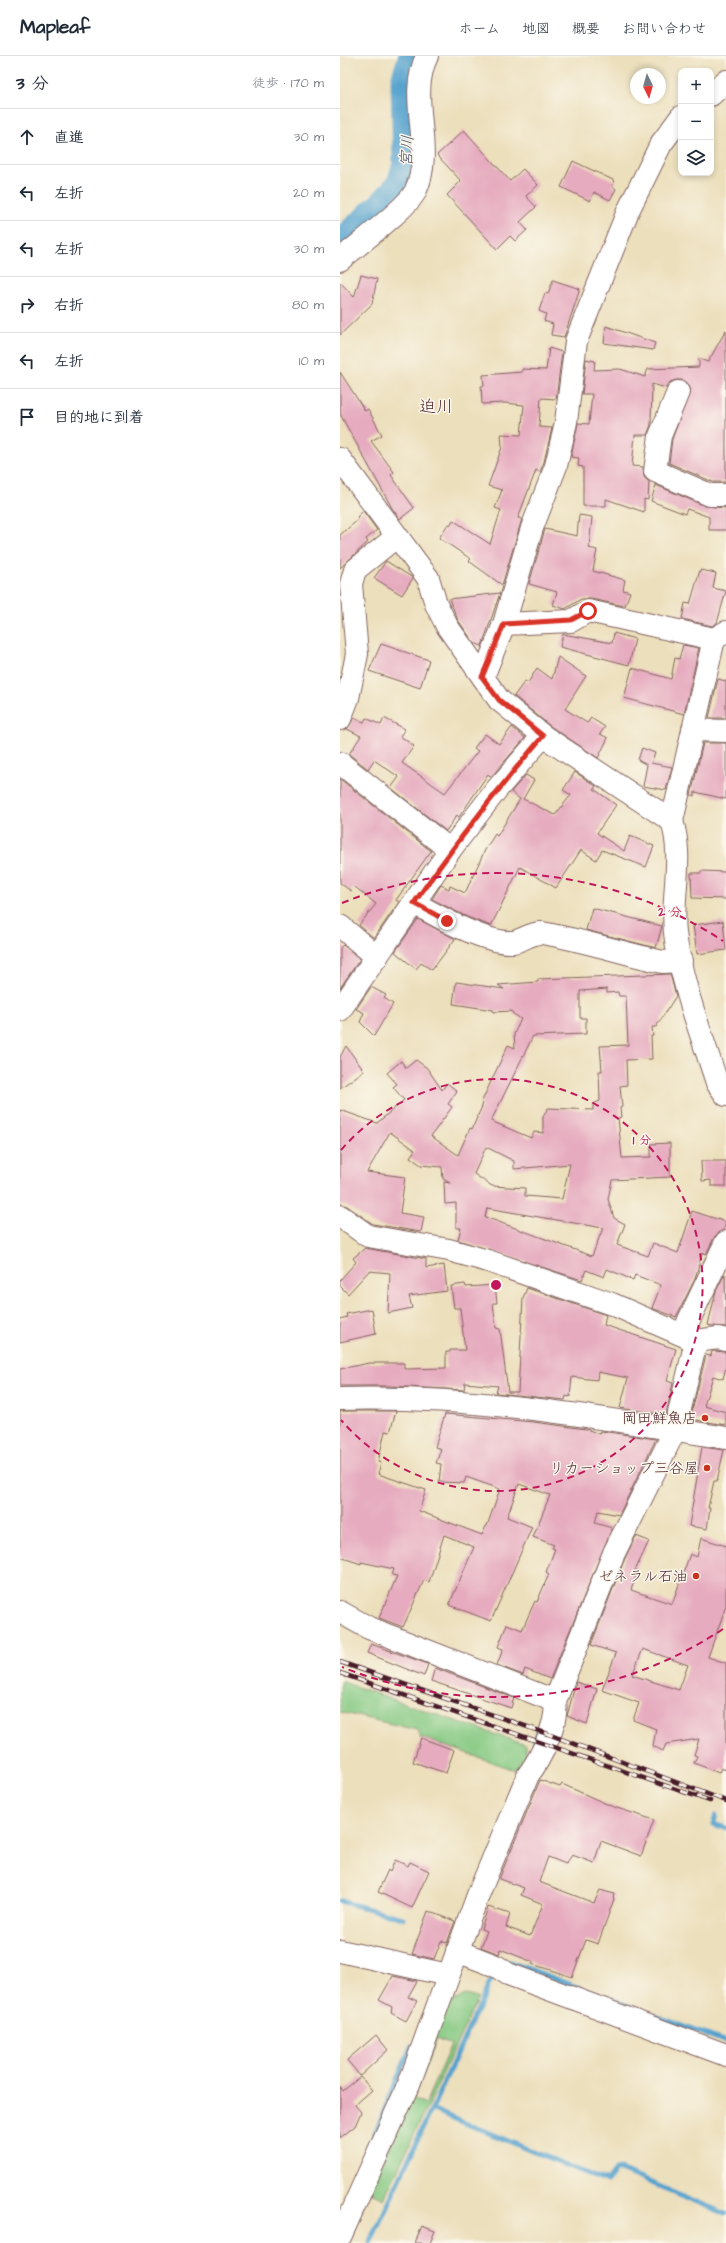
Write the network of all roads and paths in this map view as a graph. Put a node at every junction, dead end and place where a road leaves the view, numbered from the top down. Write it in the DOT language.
graph roads {
  1 [pos="427,56"];
  2 [pos="726,81"];
  3 [pos="714,92"];
  4 [pos="678,121"];
  5 [pos="340,260"];
  6 [pos="678,392"];
  7 [pos="340,459"];
  8 [pos="726,495"];
  9 [pos="396,537"];
  10 [pos="504,624"];
  11 [pos="720,636"];
  12 [pos="482,677"];
  13 [pos="340,719"];
  14 [pos="693,730"];
  15 [pos="726,730"];
  16 [pos="543,736"];
  17 [pos="340,763"];
  18 [pos="672,822"];
  19 [pos="450,850"];
  20 [pos="414,903"];
  21 [pos="340,926"];
  22 [pos="377,956"];
  23 [pos="680,961"];
  24 [pos="340,1010"];
  25 [pos="726,1095"];
  26 [pos="340,1216"];
  27 [pos="726,1242"];
  28 [pos="692,1339"];
  29 [pos="726,1340"];
  30 [pos="340,1399"];
  31 [pos="675,1430"];
  32 [pos="726,1438"];
  33 [pos="340,1612"];
  34 [pos="555,1701"];
  35 [pos="340,1951"];
  36 [pos="457,1951"];
  37 [pos="448,1975"];
  38 [pos="726,2055"];
  39 [pos="340,2237"];
  1 -- 5 [label="street"];
  2 -- 3 [label="street"];
  4 -- 10 [label="street"];
  6 -- 8 [label="street"];
  7 -- 9 [label="street"];
  9 -- 12 [label="street"];
  9 -- 13 [label="street"];
  10 -- 11 [label="street"];
  10 -- 12 [label="street"];
  11 -- 14 [label="street"];
  12 -- 16 [label="street"];
  14 -- 15 [label="street"];
  14 -- 18 [label="street"];
  16 -- 18 [label="street"];
  16 -- 19 [label="street"];
  17 -- 19 [label="street"];
  18 -- 23 [label="street"];
  19 -- 20 [label="street"];
  20 -- 22 [label="street"];
  20 -- 23 [label="street"];
  21 -- 22 [label="street"];
  22 -- 24 [label="street"];
  23 -- 25 [label="street"];
  26 -- 28 [label="street"];
  27 -- 28 [label="street"];
  28 -- 29 [label="street"];
  28 -- 31 [label="street"];
  30 -- 31 [label="street"];
  31 -- 32 [label="street"];
  31 -- 34 [label="street"];
  33 -- 34 [label="street"];
  34 -- 36 [label="street"];
  35 -- 37 [label="street"];
  36 -- 37 [label="street"];
  36 -- 38 [label="street"];
  37 -- 39 [label="street"];
}
